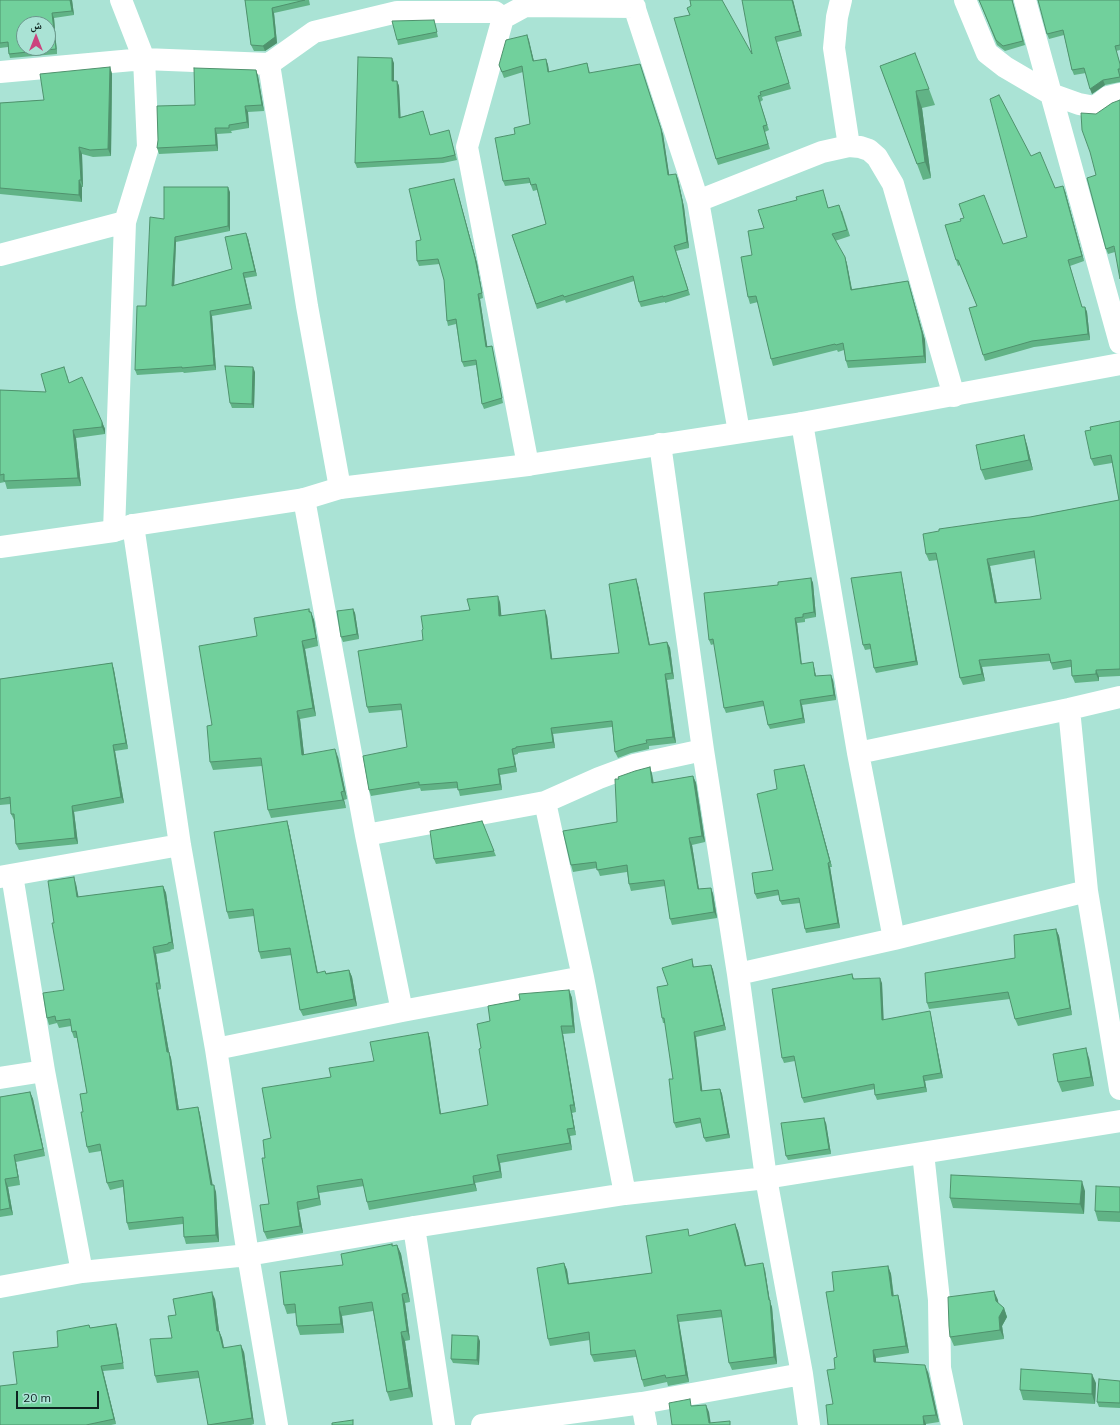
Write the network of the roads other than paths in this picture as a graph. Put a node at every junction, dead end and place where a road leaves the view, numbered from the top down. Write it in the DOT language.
graph roads {
  1 [pos="121,0"];
  2 [pos="841,0"];
  3 [pos="965,0"];
  4 [pos="1024,0"];
  5 [pos="634,4"];
  6 [pos="398,6"];
  7 [pos="503,18"];
  8 [pos="144,59"];
  9 [pos="269,64"];
  10 [pos="0,72"];
  11 [pos="1051,94"];
  12 [pos="1120,94"];
  13 [pos="849,146"];
  14 [pos="698,201"];
  15 [pos="125,222"];
  16 [pos="0,255"];
  17 [pos="1120,342"];
  18 [pos="1120,364"];
  19 [pos="954,396"];
  20 [pos="802,423"];
  21 [pos="739,432"];
  22 [pos="660,444"];
  23 [pos="528,465"];
  24 [pos="340,488"];
  25 [pos="304,499"];
  26 [pos="123,528"];
  27 [pos="0,547"];
  28 [pos="1120,697"];
  29 [pos="1069,709"];
  30 [pos="703,750"];
  31 [pos="858,753"];
  32 [pos="546,802"];
  33 [pos="366,835"];
  34 [pos="180,845"];
  35 [pos="6,876"];
  36 [pos="1087,891"];
  37 [pos="894,939"];
  38 [pos="738,974"];
  39 [pos="583,976"];
  40 [pos="402,1011"];
  41 [pos="216,1049"];
  42 [pos="44,1071"];
  43 [pos="0,1078"];
  44 [pos="1120,1089"];
  45 [pos="1120,1121"];
  46 [pos="923,1153"];
  47 [pos="766,1178"];
  48 [pos="625,1194"];
  49 [pos="414,1227"];
  50 [pos="248,1255"];
  51 [pos="82,1272"];
  52 [pos="0,1287"];
  53 [pos="802,1374"];
  54 [pos="642,1403"];
  55 [pos="277,1425"];
  56 [pos="444,1425"];
  57 [pos="482,1425"];
  58 [pos="646,1425"];
  59 [pos="809,1425"];
  60 [pos="952,1425"];
  1 -- 8 [label="street"];
  2 -- 13 [label="street"];
  3 -- 11 [label="street"];
  4 -- 11 [label="street"];
  5 -- 7 [label="street"];
  5 -- 14 [label="street"];
  6 -- 7 [label="street"];
  6 -- 9 [label="street"];
  7 -- 23 [label="street"];
  8 -- 9 [label="street"];
  8 -- 10 [label="street"];
  8 -- 15 [label="street"];
  9 -- 24 [label="street"];
  11 -- 12 [label="street"];
  11 -- 17 [label="street"];
  13 -- 14 [label="street"];
  13 -- 19 [label="street"];
  14 -- 21 [label="street"];
  15 -- 16 [label="street"];
  15 -- 26 [label="street"];
  18 -- 19 [label="street"];
  19 -- 20 [label="street"];
  20 -- 21 [label="street"];
  20 -- 31 [label="street"];
  21 -- 22 [label="street"];
  22 -- 23 [label="street"];
  22 -- 30 [label="street"];
  23 -- 24 [label="street"];
  24 -- 25 [label="street"];
  25 -- 26 [label="street"];
  25 -- 33 [label="street"];
  26 -- 27 [label="street"];
  26 -- 34 [label="street"];
  28 -- 29 [label="street"];
  29 -- 31 [label="street"];
  29 -- 36 [label="street"];
  30 -- 32 [label="street"];
  30 -- 38 [label="street"];
  31 -- 37 [label="street"];
  32 -- 33 [label="street"];
  32 -- 39 [label="street"];
  33 -- 40 [label="street"];
  34 -- 35 [label="street"];
  34 -- 41 [label="street"];
  35 -- 42 [label="street"];
  36 -- 37 [label="street"];
  36 -- 44 [label="street"];
  37 -- 38 [label="street"];
  38 -- 47 [label="street"];
  39 -- 40 [label="street"];
  39 -- 48 [label="street"];
  40 -- 41 [label="street"];
  41 -- 50 [label="street"];
  42 -- 43 [label="street"];
  42 -- 51 [label="street"];
  45 -- 46 [label="street"];
  46 -- 47 [label="street"];
  46 -- 60 [label="street"];
  47 -- 48 [label="street"];
  47 -- 53 [label="street"];
  48 -- 49 [label="street"];
  49 -- 50 [label="street"];
  49 -- 56 [label="street"];
  50 -- 51 [label="street"];
  50 -- 55 [label="street"];
  51 -- 52 [label="street"];
  53 -- 54 [label="street"];
  53 -- 59 [label="street"];
  54 -- 57 [label="street"];
  54 -- 58 [label="street"];
}
